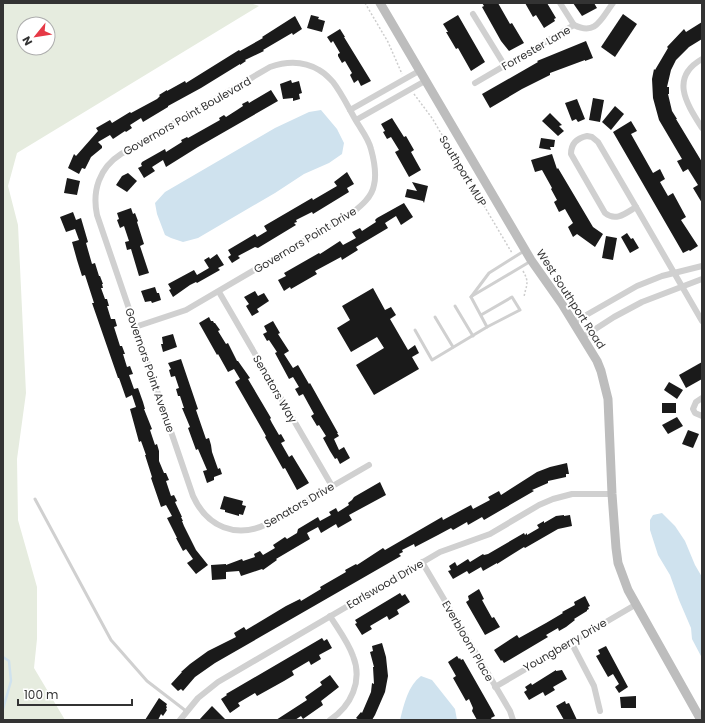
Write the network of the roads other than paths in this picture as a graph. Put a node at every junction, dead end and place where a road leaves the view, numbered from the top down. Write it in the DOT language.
graph roads {
  1 [pos="380,3"];
  2 [pos="560,3"];
  3 [pos="613,3"];
  4 [pos="473,14"];
  5 [pos="574,25"];
  6 [pos="702,59"];
  7 [pos="304,64"];
  8 [pos="505,66"];
  9 [pos="419,71"];
  10 [pos="425,81"];
  11 [pos="475,83"];
  12 [pos="350,110"];
  13 [pos="356,120"];
  14 [pos="702,128"];
  15 [pos="95,199"];
  16 [pos="636,207"];
  17 [pos="526,250"];
  18 [pos="532,260"];
  19 [pos="702,266"];
  20 [pos="674,273"];
  21 [pos="702,279"];
  22 [pos="682,286"];
  23 [pos="219,292"];
  24 [pos="471,297"];
  25 [pos="456,306"];
  26 [pos="481,315"];
  27 [pos="435,317"];
  28 [pos="702,320"];
  29 [pos="574,322"];
  30 [pos="135,327"];
  31 [pos="487,328"];
  32 [pos="415,330"];
  33 [pos="473,336"];
  34 [pos="583,337"];
  35 [pos="453,348"];
  36 [pos="702,398"];
  37 [pos="702,416"];
  38 [pos="369,465"];
  39 [pos="332,486"];
  40 [pos="612,494"];
  41 [pos="36,499"];
  42 [pos="225,528"];
  43 [pos="422,562"];
  44 [pos="635,605"];
  45 [pos="330,616"];
  46 [pos="571,642"];
  47 [pos="495,686"];
  48 [pos="186,711"];
  49 [pos="600,711"];
  50 [pos="180,720"];
  51 [pos="330,720"];
  52 [pos="513,720"];
  53 [pos="702,720"];
  1 -- 9 [label="main road, West Southport Road"];
  2 -- 5 [label="street"];
  3 -- 5 [label="street, Forrester Lane"];
  4 -- 8 [label="street"];
  5 -- 8 [label="street, Forrester Lane"];
  6 -- 14 [label="street"];
  7 -- 12 [label="street, Governors Point Drive"];
  7 -- 15 [label="street, Governors Point Boulevard"];
  8 -- 11 [label="street, Forrester Lane"];
  9 -- 10 [label="main road, West Southport Road"];
  9 -- 12 [label="street"];
  10 -- 13 [label="street"];
  10 -- 17 [label="main road, West Southport Road"];
  12 -- 13 [label="street, Governors Point Drive"];
  13 -- 23 [label="street, Governors Point Drive"];
  15 -- 30 [label="street, Governors Point Avenue"];
  16 -- 16 [label="street"];
  16 -- 20 [label="street"];
  17 -- 18 [label="main road, West Southport Road"];
  17 -- 24 [label="lane"];
  18 -- 24 [label="lane"];
  18 -- 29 [label="main road, West Southport Road"];
  19 -- 20 [label="street"];
  20 -- 22 [label="street"];
  20 -- 29 [label="street"];
  21 -- 22 [label="street"];
  22 -- 28 [label="street"];
  22 -- 34 [label="street"];
  23 -- 30 [label="street, Governors Point Drive"];
  23 -- 39 [label="street, Senators Way"];
  24 -- 26 [label="lane"];
  25 -- 33 [label="lane"];
  26 -- 31 [label="lane"];
  26 -- 31 [label="lane"];
  27 -- 35 [label="lane"];
  29 -- 34 [label="main road, West Southport Road"];
  30 -- 42 [label="street, Governors Point Avenue"];
  31 -- 33 [label="lane"];
  32 -- 35 [label="lane"];
  33 -- 35 [label="lane"];
  34 -- 40 [label="main road, West Southport Road"];
  36 -- 37 [label="street"];
  38 -- 39 [label="street, Senators Drive"];
  39 -- 42 [label="street, Senators Drive"];
  40 -- 43 [label="street, Earlswood Drive"];
  40 -- 44 [label="main road, West Southport Road"];
  41 -- 48 [label="lane"];
  43 -- 45 [label="street, Earlswood Drive"];
  43 -- 47 [label="street, Everbloom Place"];
  44 -- 46 [label="street, Youngberry Drive"];
  44 -- 53 [label="main road, West Southport Road"];
  45 -- 48 [label="street, Earlswood Drive"];
  45 -- 51 [label="street"];
  46 -- 47 [label="street, Youngberry Drive"];
  46 -- 49 [label="street"];
  47 -- 52 [label="street, Everbloom Place"];
  48 -- 50 [label="street, Earlswood Drive"];
}
